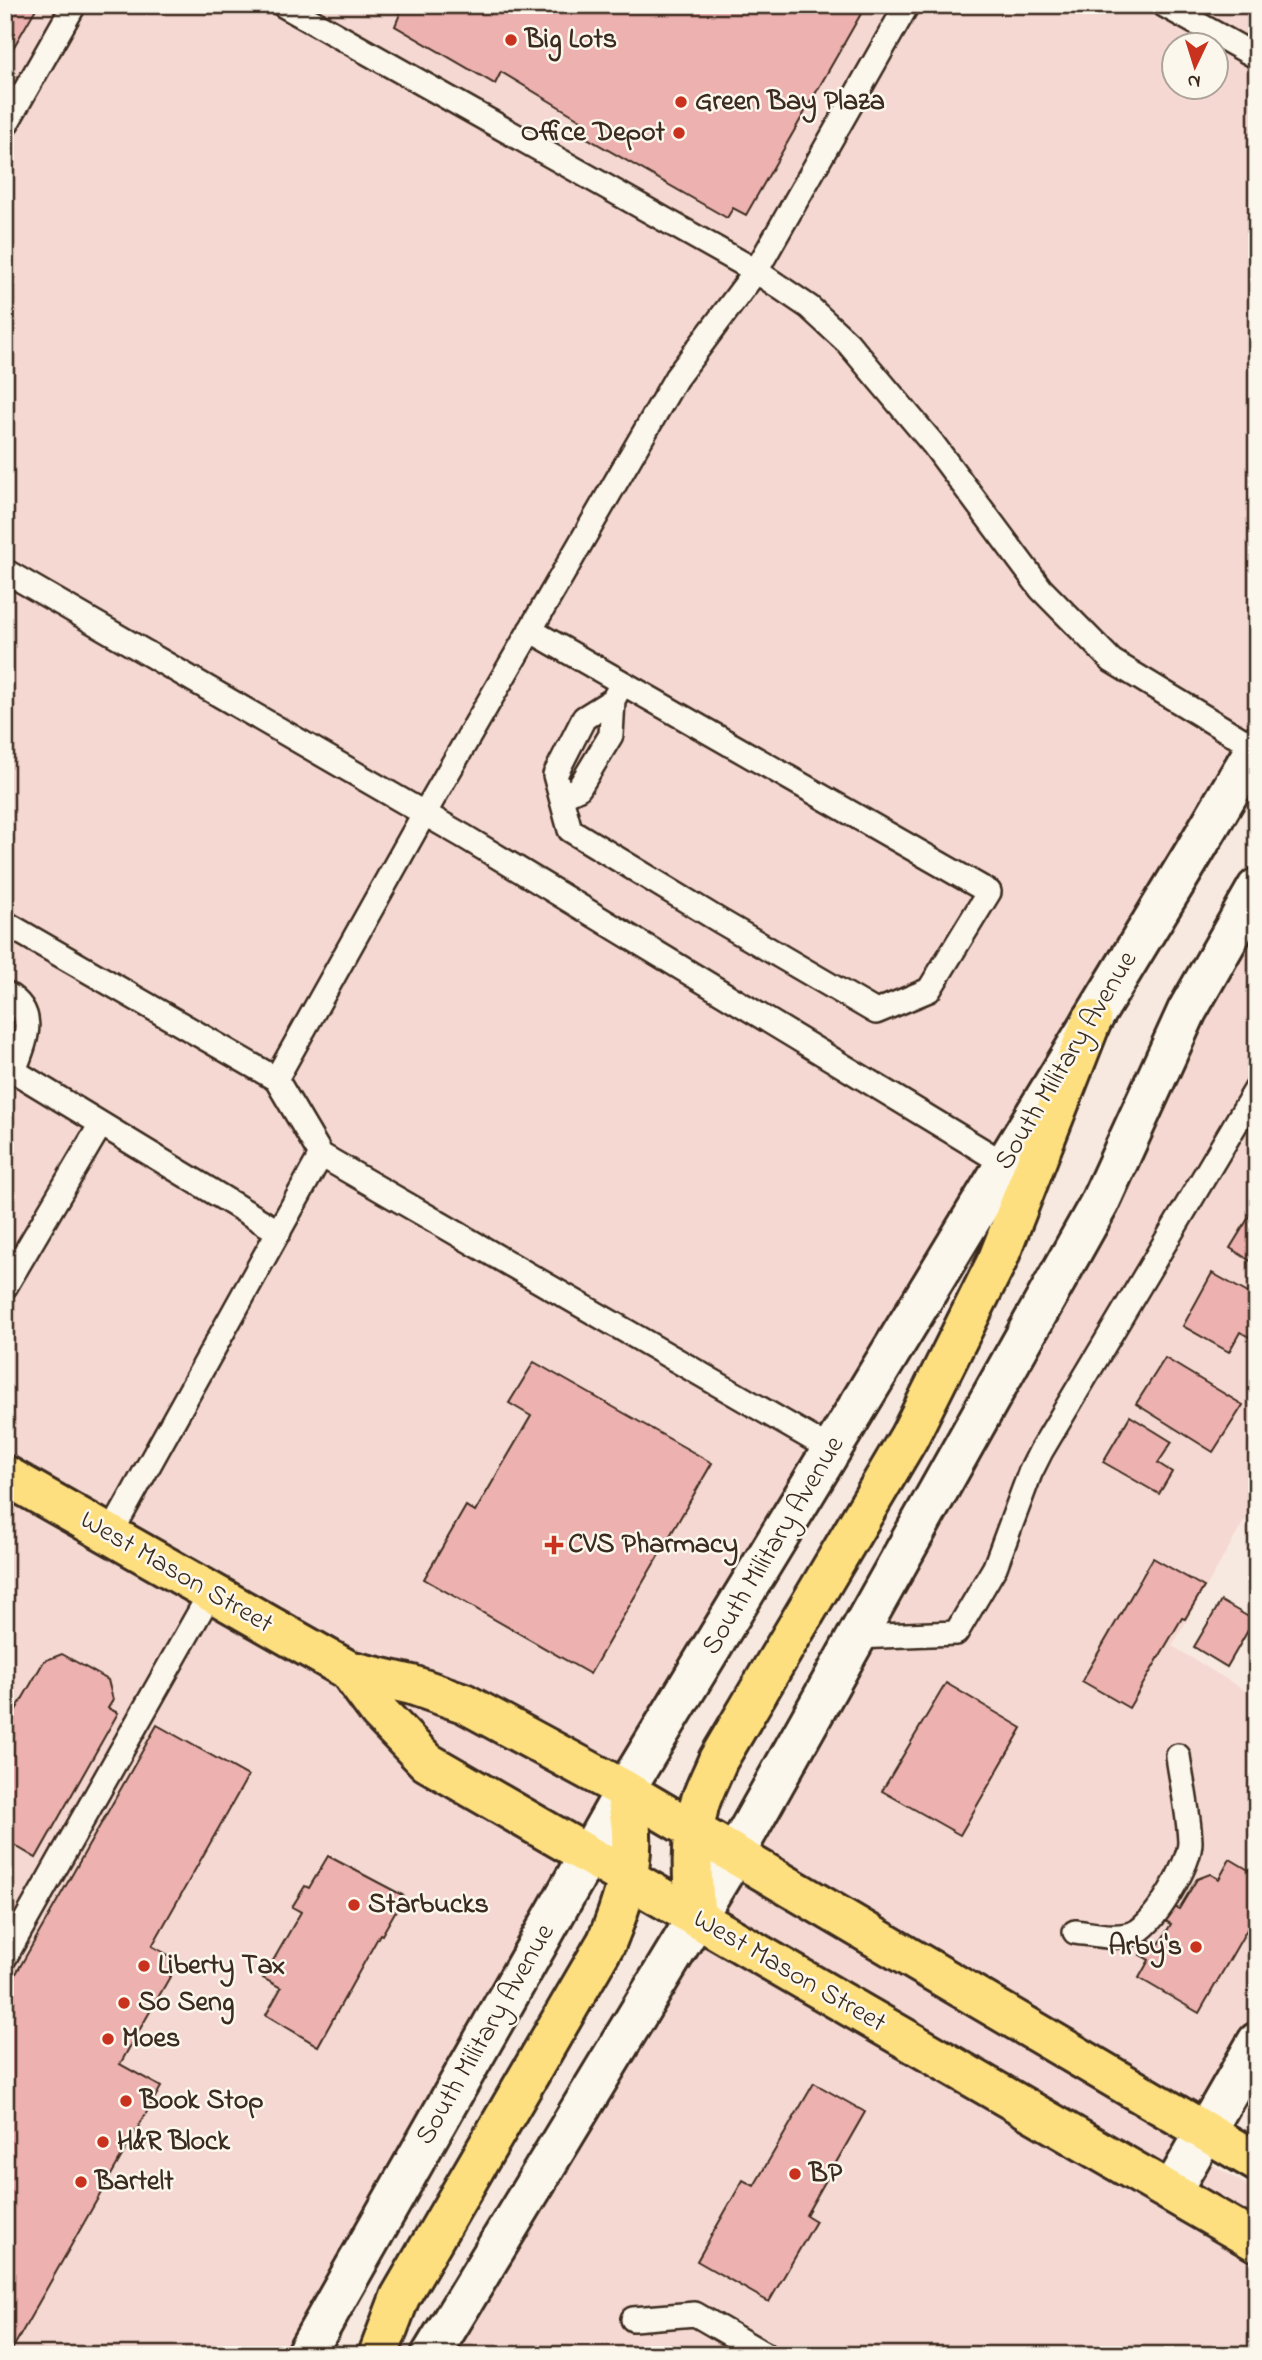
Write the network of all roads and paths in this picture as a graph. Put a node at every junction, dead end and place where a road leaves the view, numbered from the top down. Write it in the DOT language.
graph roads {
  1 [pos="74,5"];
  2 [pos="283,5"];
  3 [pos="907,5"];
  4 [pos="1164,5"];
  5 [pos="1257,57"];
  6 [pos="5,126"];
  7 [pos="756,271"];
  8 [pos="5,570"];
  9 [pos="530,630"];
  10 [pos="618,692"];
  11 [pos="1256,747"];
  12 [pos="424,814"];
  13 [pos="1257,888"];
  14 [pos="5,923"];
  15 [pos="5,993"];
  16 [pos="1092,1020"];
  17 [pos="276,1079"];
  18 [pos="1257,1088"];
  19 [pos="101,1124"];
  20 [pos="321,1155"];
  21 [pos="1005,1164"];
  22 [pos="279,1232"];
  23 [pos="5,1287"];
  24 [pos="832,1450"];
  25 [pos="5,1475"];
  26 [pos="110,1535"];
  27 [pos="211,1592"];
  28 [pos="856,1637"];
  29 [pos="348,1671"];
  30 [pos="1178,1756"];
  31 [pos="625,1790"];
  32 [pos="695,1831"];
  33 [pos="735,1854"];
  34 [pos="589,1855"];
  35 [pos="627,1878"];
  36 [pos="696,1917"];
  37 [pos="1075,1931"];
  38 [pos="5,1956"];
  39 [pos="1257,2042"];
  40 [pos="1206,2132"];
  41 [pos="1257,2162"];
  42 [pos="1171,2192"];
  43 [pos="1257,2242"];
  44 [pos="633,2319"];
  45 [pos="305,2355"];
  46 [pos="378,2355"];
  47 [pos="431,2355"];
  48 [pos="766,2355"];
  1 -- 6 [label="lane"];
  2 -- 7 [label="lane"];
  3 -- 7 [label="lane"];
  4 -- 5 [label="lane"];
  7 -- 9 [label="lane"];
  7 -- 11 [label="lane"];
  8 -- 12 [label="lane"];
  9 -- 10 [label="lane"];
  9 -- 12 [label="lane"];
  10 -- 10 [label="lane"];
  11 -- 16 [label="main road, South Military Avenue"];
  12 -- 17 [label="lane"];
  12 -- 21 [label="lane"];
  13 -- 28 [label="main road"];
  14 -- 17 [label="lane"];
  15 -- 19 [label="lane"];
  16 -- 21 [label="main road, South Military Avenue"];
  16 -- 32 [label="main road"];
  17 -- 20 [label="lane"];
  18 -- 28 [label="lane"];
  19 -- 22 [label="lane"];
  19 -- 23 [label="lane"];
  20 -- 22 [label="lane"];
  20 -- 24 [label="lane"];
  21 -- 24 [label="main road, South Military Avenue"];
  22 -- 26 [label="lane"];
  24 -- 31 [label="main road, South Military Avenue"];
  25 -- 26 [label="main road, West Mason Street"];
  26 -- 27 [label="main road, West Mason Street"];
  27 -- 29 [label="main road, West Mason Street"];
  27 -- 38 [label="lane"];
  28 -- 33 [label="main road"];
  29 -- 31 [label="main road, West Mason Street"];
  29 -- 34 [label="main road, West Mason Street"];
  30 -- 37 [label="lane"];
  31 -- 32 [label="main road, West Mason Street"];
  31 -- 34 [label="main road, South Military Avenue"];
  31 -- 35 [label="main road"];
  32 -- 33 [label="main road, West Mason Street"];
  32 -- 36 [label="main road"];
  33 -- 36 [label="main road"];
  33 -- 40 [label="main road, West Mason Street"];
  34 -- 35 [label="main road, West Mason Street"];
  34 -- 45 [label="main road, South Military Avenue"];
  35 -- 36 [label="main road, West Mason Street"];
  35 -- 46 [label="main road"];
  36 -- 42 [label="main road, West Mason Street"];
  36 -- 47 [label="main road"];
  39 -- 40 [label="main road"];
  40 -- 41 [label="main road, West Mason Street"];
  40 -- 42 [label="main road"];
  42 -- 43 [label="main road, West Mason Street"];
  44 -- 48 [label="lane"];
}
